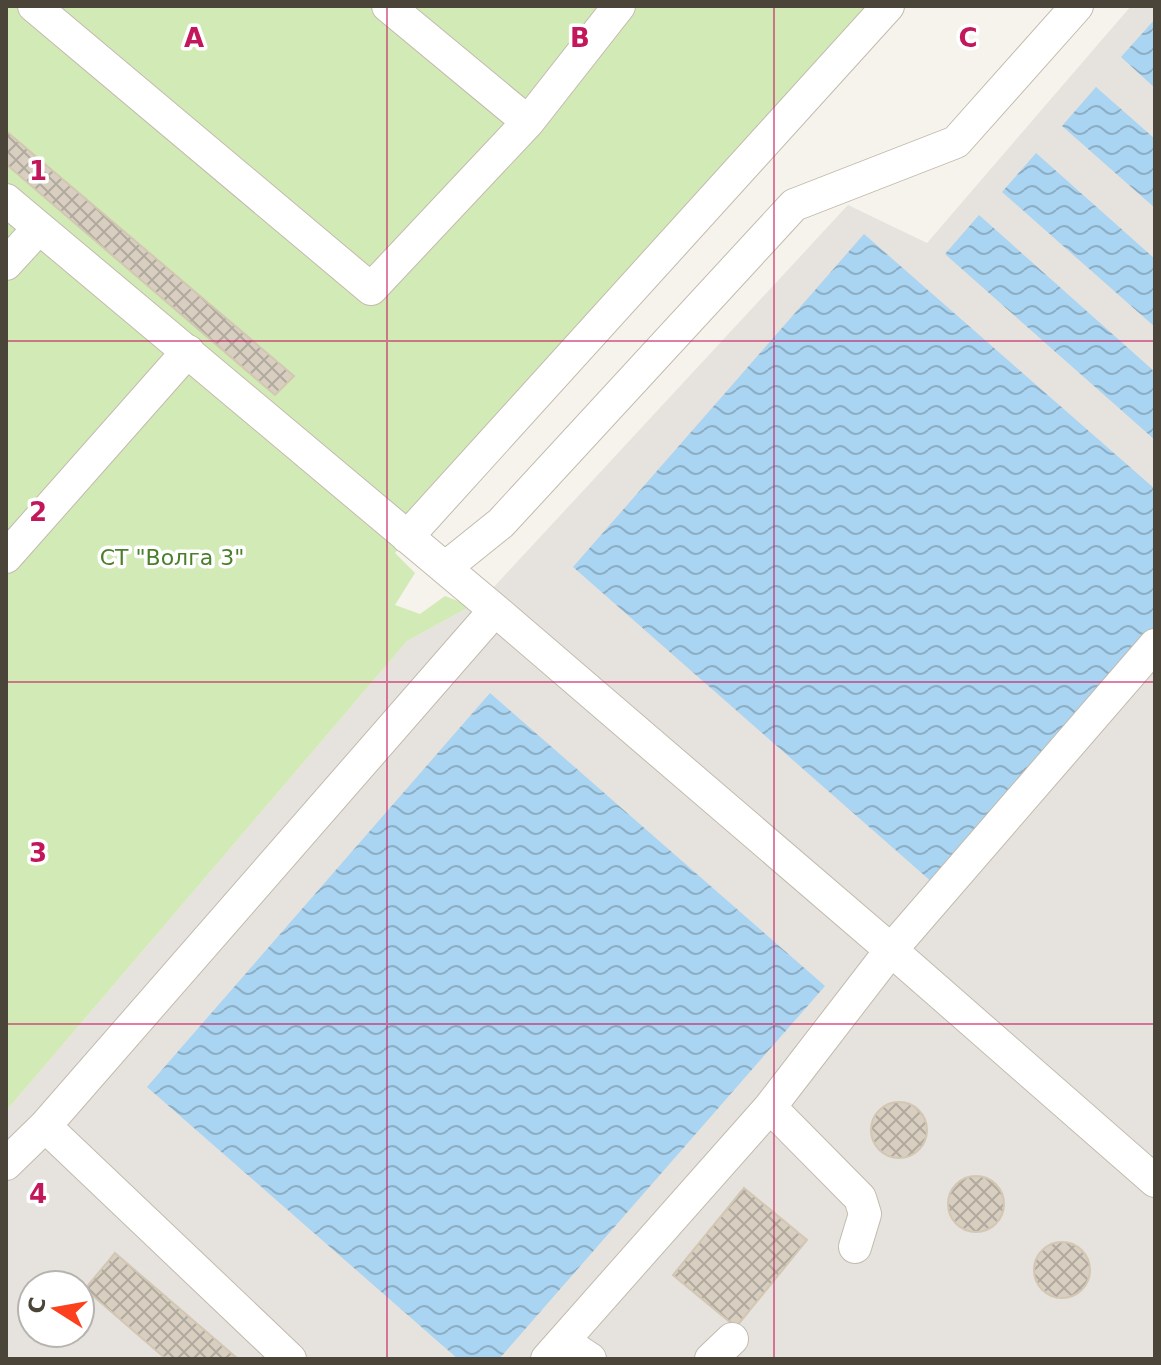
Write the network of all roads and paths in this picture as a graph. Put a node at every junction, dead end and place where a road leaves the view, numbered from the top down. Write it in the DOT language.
graph roads {
  1 [pos="34,6"];
  2 [pos="388,6"];
  3 [pos="619,6"];
  4 [pos="888,6"];
  5 [pos="1077,6"];
  6 [pos="528,122"];
  7 [pos="6,200"];
  8 [pos="39,228"];
  9 [pos="6,264"];
  10 [pos="188,351"];
  11 [pos="407,537"];
  12 [pos="6,557"];
  13 [pos="445,568"];
  14 [pos="495,610"];
  15 [pos="1155,645"];
  16 [pos="891,950"];
  17 [pos="770,1107"];
  18 [pos="45,1126"];
  19 [pos="6,1164"];
  20 [pos="1155,1181"];
  21 [pos="855,1247"];
  22 [pos="567,1353"];
  23 [pos="290,1359"];
  1 -- 6 [label="lane"];
  2 -- 6 [label="lane"];
  3 -- 6 [label="lane"];
  4 -- 11 [label="lane"];
  5 -- 13 [label="lane"];
  7 -- 8 [label="lane"];
  8 -- 9 [label="lane"];
  8 -- 10 [label="lane"];
  10 -- 11 [label="lane"];
  10 -- 12 [label="lane"];
  11 -- 13 [label="lane"];
  13 -- 14 [label="lane"];
  14 -- 16 [label="lane"];
  14 -- 18 [label="lane"];
  15 -- 16 [label="lane"];
  16 -- 17 [label="lane"];
  16 -- 20 [label="lane"];
  17 -- 21 [label="lane"];
  17 -- 22 [label="lane"];
  18 -- 19 [label="lane"];
  18 -- 23 [label="lane"];
}
